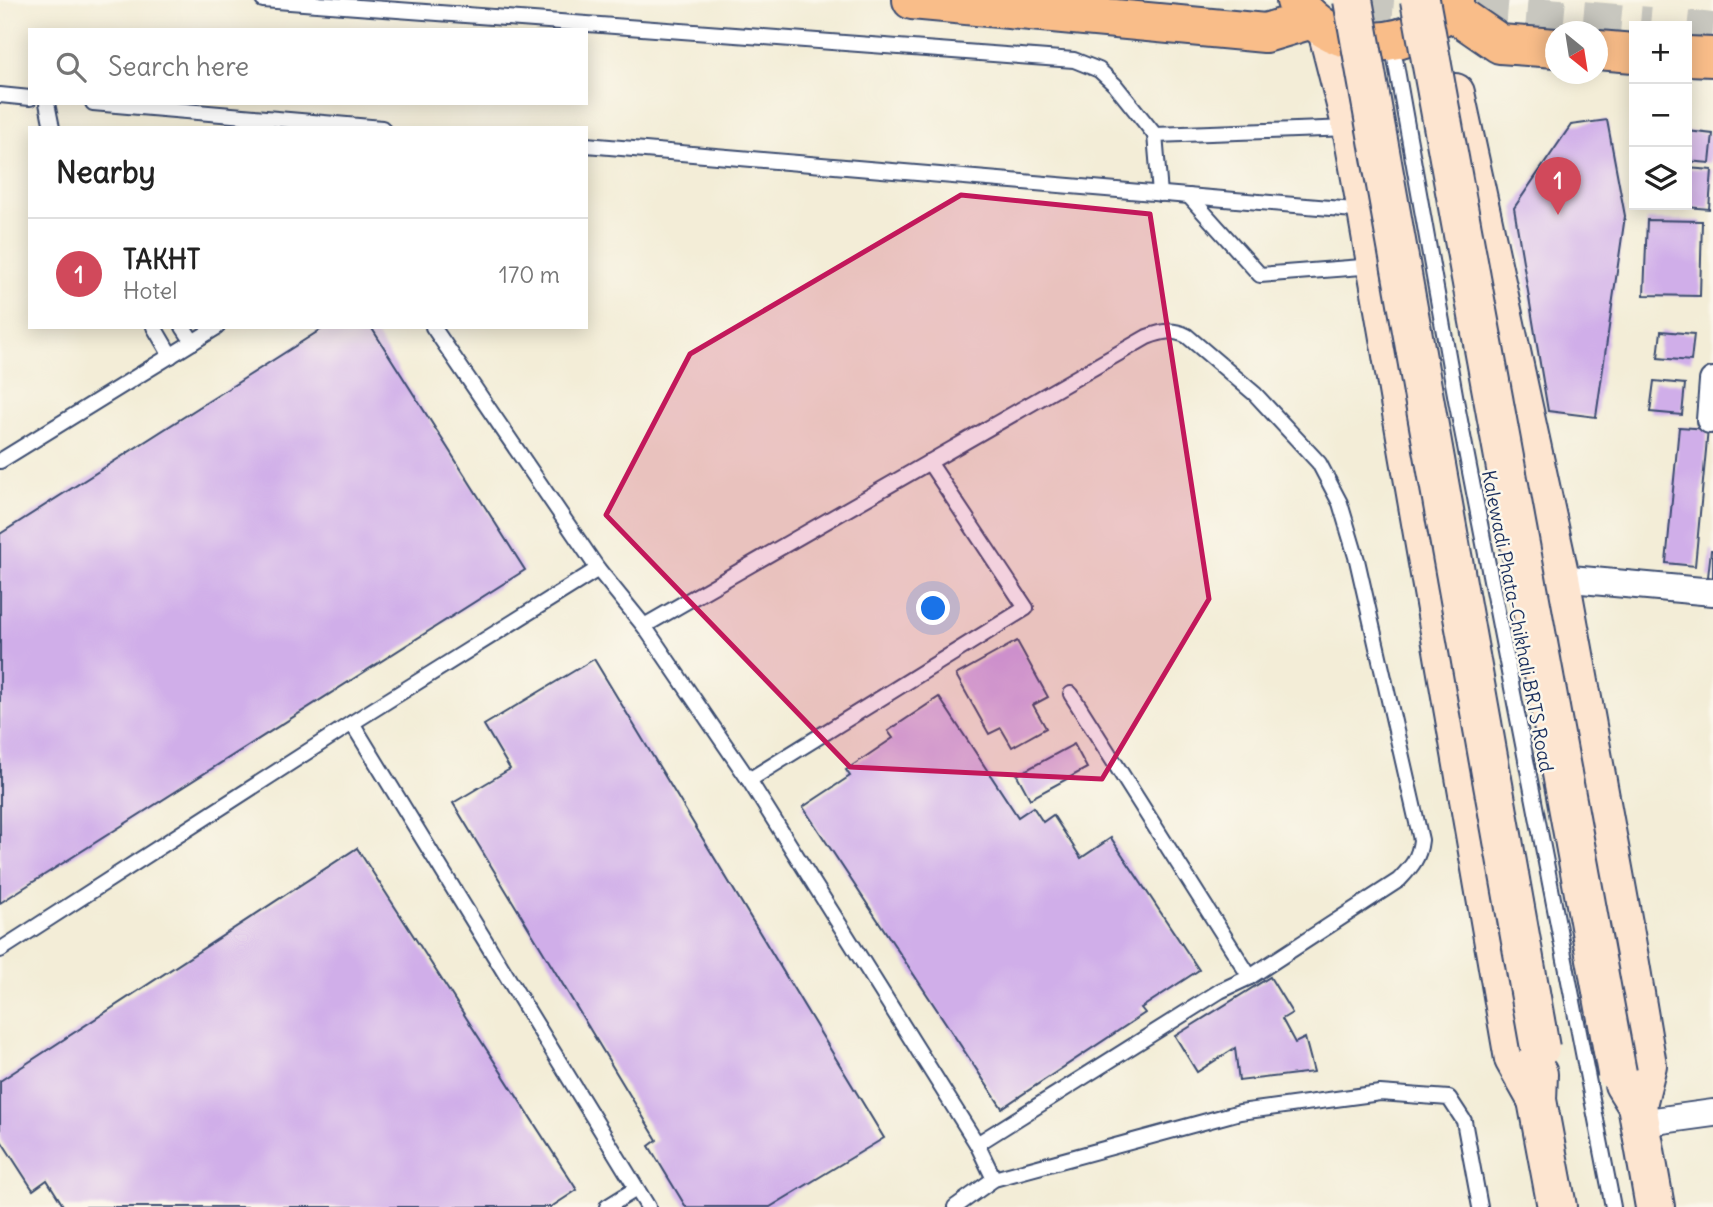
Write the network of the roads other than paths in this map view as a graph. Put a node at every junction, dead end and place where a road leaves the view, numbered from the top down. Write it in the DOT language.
graph roads {
  1 [pos="263,0"];
  2 [pos="912,0"];
  3 [pos="1353,0"];
  4 [pos="1441,7"];
  5 [pos="1312,16"];
  6 [pos="1392,41"];
  7 [pos="1545,47"];
  8 [pos="1608,51"];
  9 [pos="1629,52"];
  10 [pos="1692,56"];
  11 [pos="1713,57"];
  12 [pos="0,95"];
  13 [pos="28,98"];
  14 [pos="47,105"];
  15 [pos="116,105"];
  16 [pos="52,126"];
  17 [pos="360,126"];
  18 [pos="1352,128"];
  19 [pos="1155,135"];
  20 [pos="588,145"];
  21 [pos="1160,194"];
  22 [pos="1189,196"];
  23 [pos="1367,211"];
  24 [pos="1377,265"];
  25 [pos="155,329"];
  26 [pos="184,329"];
  27 [pos="215,329"];
  28 [pos="434,329"];
  29 [pos="193,342"];
  30 [pos="171,356"];
  31 [pos="1713,381"];
  32 [pos="1710,420"];
  33 [pos="0,461"];
  34 [pos="929,462"];
  35 [pos="598,569"];
  36 [pos="1560,578"];
  37 [pos="1713,592"];
  38 [pos="644,626"];
  39 [pos="1071,694"];
  40 [pos="352,723"];
  41 [pos="749,780"];
  42 [pos="0,950"];
  43 [pos="1250,976"];
  44 [pos="1537,1100"];
  45 [pos="1713,1113"];
  46 [pos="1639,1114"];
  47 [pos="977,1144"];
  48 [pos="993,1179"];
  49 [pos="636,1189"];
  50 [pos="607,1207"];
  51 [pos="648,1207"];
  52 [pos="955,1207"];
  53 [pos="1480,1207"];
  54 [pos="1556,1207"];
  55 [pos="1613,1207"];
  56 [pos="1655,1207"];
  1 -- 19 [label="lane"];
  2 -- 5 [label="main road"];
  3 -- 44 [label="main road, bridge"];
  4 -- 6 [label="main road"];
  4 -- 7 [label="main road"];
  4 -- 36 [label="main road"];
  4 -- 46 [label="main road, bridge"];
  5 -- 6 [label="main road"];
  5 -- 18 [label="main road"];
  6 -- 55 [label="lane, Kalewadi Phata-Chikhali BRTS Road"];
  8 -- 9 [label="main road"];
  10 -- 11 [label="main road"];
  12 -- 13 [label="lane"];
  14 -- 16 [label="lane"];
  15 -- 17 [label="lane"];
  18 -- 19 [label="lane"];
  18 -- 23 [label="main road"];
  19 -- 21 [label="lane"];
  20 -- 21 [label="lane"];
  21 -- 22 [label="lane"];
  22 -- 23 [label="lane"];
  22 -- 24 [label="lane"];
  23 -- 24 [label="main road"];
  24 -- 44 [label="main road"];
  25 -- 30 [label="lane"];
  26 -- 29 [label="lane"];
  27 -- 29 [label="lane"];
  28 -- 35 [label="lane"];
  29 -- 30 [label="lane"];
  30 -- 33 [label="lane"];
  31 -- 32 [label="street"];
  34 -- 38 [label="lane"];
  34 -- 41 [label="lane"];
  34 -- 43 [label="lane"];
  35 -- 38 [label="lane"];
  35 -- 40 [label="lane"];
  36 -- 37 [label="street"];
  36 -- 46 [label="main road"];
  38 -- 41 [label="lane"];
  39 -- 43 [label="lane"];
  40 -- 42 [label="lane"];
  40 -- 49 [label="lane"];
  41 -- 47 [label="lane"];
  43 -- 47 [label="lane"];
  44 -- 54 [label="main road"];
  45 -- 46 [label="street"];
  46 -- 56 [label="main road"];
  47 -- 48 [label="lane"];
  48 -- 52 [label="lane"];
  48 -- 53 [label="lane"];
  49 -- 50 [label="lane"];
  49 -- 51 [label="lane"];
}
